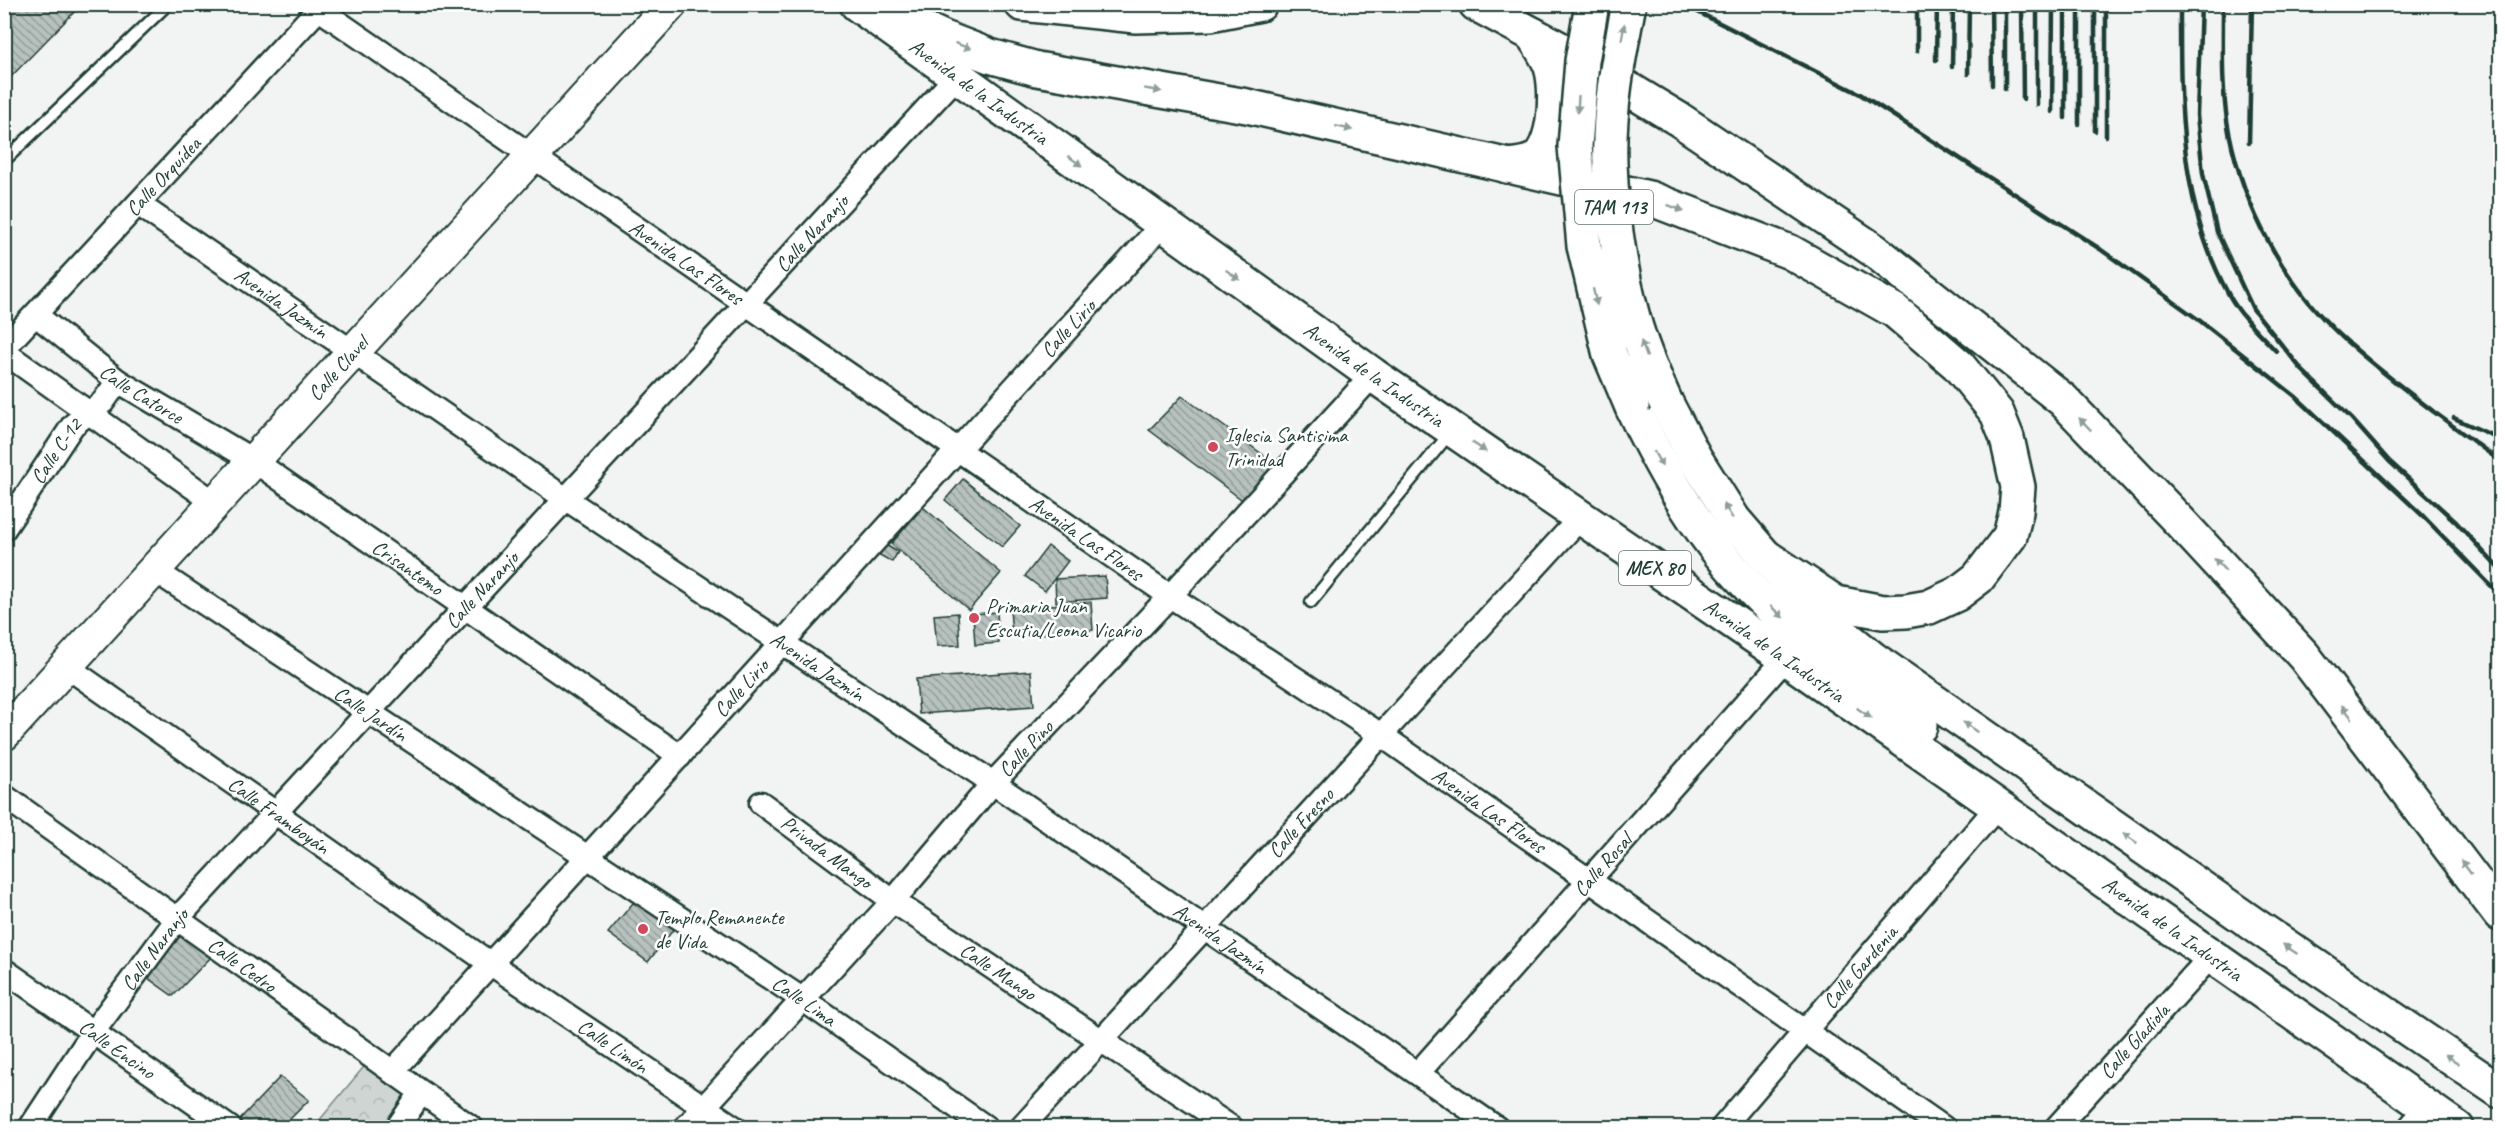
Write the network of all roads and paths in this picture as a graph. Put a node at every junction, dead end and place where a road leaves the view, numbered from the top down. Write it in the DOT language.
graph roads {
  1 [pos="168,4"];
  2 [pos="671,4"];
  3 [pos="857,4"];
  4 [pos="872,4"];
  5 [pos="1022,4"];
  6 [pos="1260,4"];
  7 [pos="1476,4"];
  8 [pos="1592,4"];
  9 [pos="1629,4"];
  10 [pos="321,7"];
  11 [pos="1532,34"];
  12 [pos="958,75"];
  13 [pos="533,156"];
  14 [pos="4,161"];
  15 [pos="1507,166"];
  16 [pos="138,204"];
  17 [pos="1162,225"];
  18 [pos="748,303"];
  19 [pos="36,315"];
  20 [pos="4,350"];
  21 [pos="353,352"];
  22 [pos="1373,375"];
  23 [pos="118,381"];
  24 [pos="89,413"];
  25 [pos="1453,429"];
  26 [pos="958,449"];
  27 [pos="254,461"];
  28 [pos="566,499"];
  29 [pos="215,503"];
  30 [pos="1581,517"];
  31 [pos="4,529"];
  32 [pos="1765,556"];
  33 [pos="154,570"];
  34 [pos="1170,596"];
  35 [pos="1311,602"];
  36 [pos="465,607"];
  37 [pos="784,642"];
  38 [pos="1786,658"];
  39 [pos="66,666"];
  40 [pos="368,711"];
  41 [pos="4,734"];
  42 [pos="1382,735"];
  43 [pos="680,756"];
  44 [pos="993,783"];
  45 [pos="4,796"];
  46 [pos="760,803"];
  47 [pos="1997,807"];
  48 [pos="275,813"];
  49 [pos="588,857"];
  50 [pos="1589,880"];
  51 [pos="893,901"];
  52 [pos="2500,914"];
  53 [pos="177,919"];
  54 [pos="1205,928"];
  55 [pos="2211,956"];
  56 [pos="490,964"];
  57 [pos="4,970"];
  58 [pos="802,999"];
  59 [pos="1805,1030"];
  60 [pos="93,1032"];
  61 [pos="1103,1040"];
  62 [pos="392,1072"];
  63 [pos="1418,1073"];
  64 [pos="2500,1091"];
  65 [pos="421,1093"];
  66 [pos="704,1107"];
  67 [pos="2418,1117"];
  68 [pos="227,1127"];
  69 [pos="30,1128"];
  70 [pos="397,1128"];
  71 [pos="472,1128"];
  72 [pos="684,1128"];
  73 [pos="735,1128"];
  74 [pos="987,1128"];
  75 [pos="1021,1128"];
  76 [pos="1232,1128"];
  77 [pos="1497,1128"];
  78 [pos="1722,1128"];
  79 [pos="1944,1128"];
  80 [pos="2056,1128"];
  81 [pos="2457,1128"];
  1 -- 14 [label="lane"];
  2 -- 13 [label="street, Calle Clavel"];
  3 -- 12 [label="highway, Avenida de la Industria / MEX 80"];
  4 -- 15 [label="highway, one-way"];
  5 -- 6 [label="highway"];
  7 -- 11 [label="highway"];
  8 -- 47 [label="highway, one-way, bridge"];
  32 -- 9 [label="highway, TAM 113, one-way, bridge"];
  10 -- 13 [label="street, Avenida Las Flores"];
  10 -- 16 [label="street, Calle Orquídea"];
  11 -- 15 [label="highway"];
  52 -- 11 [label="highway, one-way"];
  12 -- 17 [label="highway, Avenida de la Industria / MEX 80, one-way"];
  12 -- 18 [label="street, Calle Naranjo"];
  13 -- 18 [label="street, Avenida Las Flores"];
  13 -- 21 [label="street, Calle Clavel"];
  15 -- 32 [label="highway, one-way"];
  16 -- 19 [label="street, Calle Orquídea"];
  16 -- 21 [label="street, Avenida Jazmín"];
  17 -- 22 [label="highway, Avenida de la Industria / MEX 80, one-way"];
  17 -- 26 [label="street, Calle Lirio"];
  18 -- 26 [label="street, Avenida Las Flores"];
  18 -- 28 [label="street, Calle Naranjo"];
  19 -- 20 [label="street, Calle Orquídea"];
  19 -- 23 [label="street, Calle Catorce"];
  20 -- 24 [label="street"];
  21 -- 27 [label="street, Calle Clavel"];
  21 -- 28 [label="street, Avenida Jazmín"];
  22 -- 25 [label="highway, Avenida de la Industria / MEX 80"];
  22 -- 34 [label="street, Calle Pino"];
  23 -- 24 [label="street, Calle C-12"];
  23 -- 27 [label="street, Calle Catorce"];
  24 -- 29 [label="street"];
  24 -- 31 [label="street, Calle C-12"];
  25 -- 30 [label="highway, Avenida de la Industria / MEX 80, one-way"];
  25 -- 35 [label="lane"];
  26 -- 34 [label="street, Avenida Las Flores"];
  26 -- 37 [label="street, Calle Lirio"];
  27 -- 29 [label="street, Calle Clavel"];
  27 -- 36 [label="street, Crisantemo"];
  28 -- 36 [label="street, Calle Naranjo"];
  28 -- 37 [label="street, Avenida Jazmín"];
  29 -- 33 [label="street, Calle Clavel"];
  30 -- 38 [label="highway, Avenida de la Industria / MEX 80"];
  30 -- 42 [label="street, Calle Fresno"];
  64 -- 32 [label="highway, one-way"];
  33 -- 39 [label="street, Calle Clavel"];
  33 -- 40 [label="street, Calle Jardín"];
  34 -- 42 [label="street, Avenida Las Flores"];
  34 -- 44 [label="street, Calle Pino"];
  36 -- 40 [label="street, Calle Naranjo"];
  36 -- 43 [label="street, Crisantemo"];
  37 -- 43 [label="street, Calle Lirio"];
  37 -- 44 [label="street, Avenida Jazmín"];
  38 -- 47 [label="highway, Avenida de la Industria / MEX 80, one-way"];
  38 -- 50 [label="street, Calle Rosal"];
  39 -- 41 [label="street, Calle Clavel"];
  39 -- 48 [label="street, Calle Framboyán"];
  40 -- 48 [label="street, Calle Naranjo"];
  40 -- 49 [label="street, Calle Jardín"];
  42 -- 50 [label="street, Avenida Las Flores"];
  42 -- 54 [label="street, Calle Fresno"];
  43 -- 49 [label="street, Calle Lirio"];
  44 -- 51 [label="street, Calle Pino"];
  44 -- 54 [label="street, Avenida Jazmín"];
  45 -- 53 [label="street, Calle Cedro"];
  46 -- 51 [label="street, Privada Mango"];
  47 -- 55 [label="highway, Avenida de la Industria / MEX 80"];
  47 -- 59 [label="street, Calle Gardenia"];
  48 -- 53 [label="street, Calle Naranjo"];
  48 -- 56 [label="street, Calle Framboyán"];
  49 -- 56 [label="street, Calle Lirio"];
  49 -- 58 [label="street, Calle Lima"];
  50 -- 59 [label="street, Avenida Las Flores"];
  50 -- 63 [label="street, Calle Rosal"];
  51 -- 58 [label="street, Calle Pino"];
  51 -- 61 [label="street, Calle Mango"];
  53 -- 60 [label="street, Calle Naranjo"];
  53 -- 62 [label="street, Calle Cedro"];
  54 -- 61 [label="street, Calle Fresno"];
  54 -- 63 [label="street, Avenida Jazmín"];
  55 -- 67 [label="highway, Avenida de la Industria / MEX 80"];
  55 -- 80 [label="street, Calle Gladiola"];
  56 -- 62 [label="street, Calle Lirio"];
  56 -- 66 [label="street, Calle Limón"];
  57 -- 60 [label="street, Calle Encino"];
  58 -- 66 [label="street, Calle Pino"];
  58 -- 74 [label="street, Calle Lima"];
  59 -- 78 [label="street, Calle Gardenia"];
  59 -- 79 [label="street, Avenida Las Flores"];
  60 -- 68 [label="street, Calle Encino"];
  60 -- 69 [label="street, Calle Naranjo"];
  61 -- 75 [label="street, Calle Fresno"];
  61 -- 76 [label="street"];
  62 -- 65 [label="street, Calle Cedro"];
  63 -- 77 [label="street, Avenida Jazmín"];
  65 -- 70 [label="street"];
  65 -- 71 [label="street, Calle Cedro"];
  66 -- 72 [label="street, Calle Pino"];
  66 -- 73 [label="street, Calle Limón"];
  67 -- 81 [label="highway, Avenida de la Industria / MEX 80"];
}
